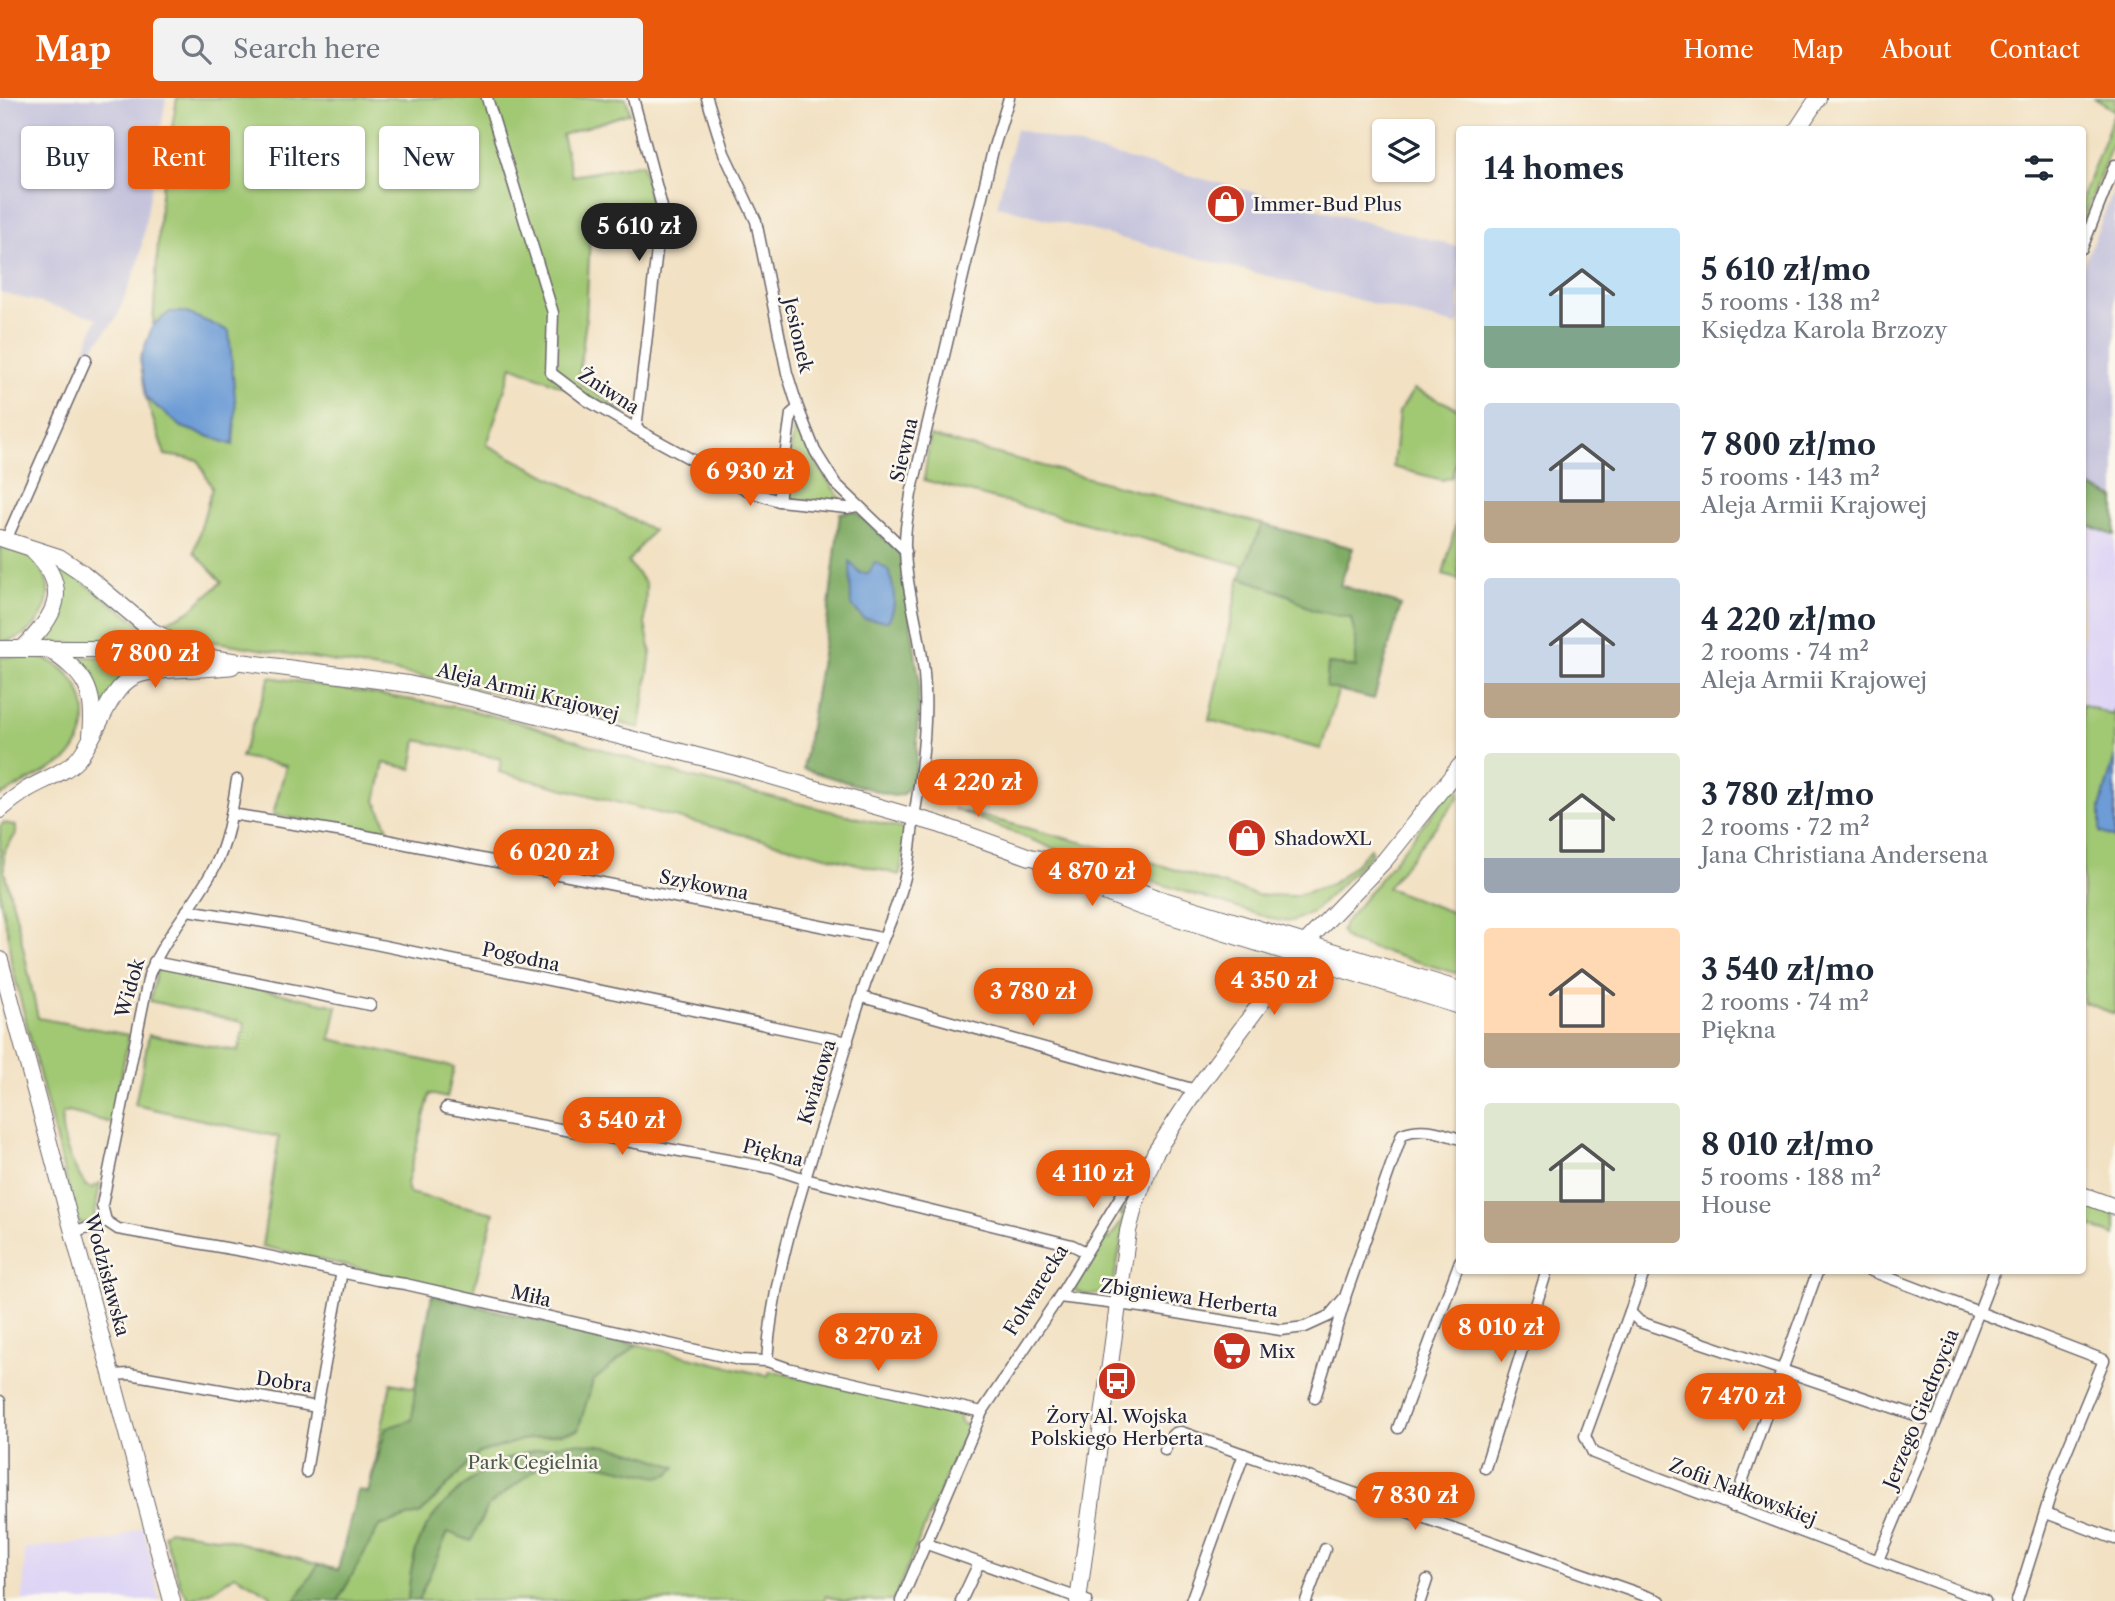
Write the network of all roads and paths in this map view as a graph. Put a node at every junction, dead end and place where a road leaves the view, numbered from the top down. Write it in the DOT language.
graph roads {
  1 [pos="487,98"];
  2 [pos="633,98"];
  3 [pos="707,98"];
  4 [pos="1009,98"];
  5 [pos="1818,98"];
  6 [pos="1800,126"];
  7 [pos="2115,165"];
  8 [pos="2086,238"];
  9 [pos="86,359"];
  10 [pos="798,408"];
  11 [pos="636,429"];
  12 [pos="779,501"];
  13 [pos="857,506"];
  14 [pos="3,539"];
  15 [pos="31,548"];
  16 [pos="906,551"];
  17 [pos="47,648"];
  18 [pos="0,649"];
  19 [pos="22,649"];
  20 [pos="203,657"];
  21 [pos="252,663"];
  22 [pos="91,737"];
  23 [pos="1456,771"];
  24 [pos="237,780"];
  25 [pos="26,790"];
  26 [pos="0,800"];
  27 [pos="0,810"];
  28 [pos="231,814"];
  29 [pos="915,817"];
  30 [pos="187,910"];
  31 [pos="881,938"];
  32 [pos="1301,949"];
  33 [pos="0,960"];
  34 [pos="154,962"];
  35 [pos="1456,989"];
  36 [pos="862,997"];
  37 [pos="370,1005"];
  38 [pos="1456,1005"];
  39 [pos="848,1042"];
  40 [pos="1196,1090"];
  41 [pos="446,1108"];
  42 [pos="1456,1138"];
  43 [pos="1155,1153"];
  44 [pos="805,1180"];
  45 [pos="1127,1185"];
  46 [pos="2086,1196"];
  47 [pos="1135,1204"];
  48 [pos="2115,1207"];
  49 [pos="106,1222"];
  50 [pos="74,1233"];
  51 [pos="1086,1252"];
  52 [pos="342,1271"];
  53 [pos="1456,1272"];
  54 [pos="1546,1274"];
  55 [pos="1644,1274"];
  56 [pos="1817,1274"];
  57 [pos="1879,1274"];
  58 [pos="1993,1274"];
  59 [pos="1059,1297"];
  60 [pos="1345,1297"];
  61 [pos="1119,1305"];
  62 [pos="1630,1312"];
  63 [pos="1979,1312"];
  64 [pos="766,1361"];
  65 [pos="1782,1370"];
  66 [pos="112,1376"];
  67 [pos="1315,1398"];
  68 [pos="0,1401"];
  69 [pos="317,1407"];
  70 [pos="982,1412"];
  71 [pos="1936,1422"];
  72 [pos="1398,1428"];
  73 [pos="1165,1450"];
  74 [pos="1244,1454"];
  75 [pos="1485,1468"];
  76 [pos="306,1472"];
  77 [pos="1733,1507"];
  78 [pos="2046,1513"];
  79 [pos="2115,1539"];
  80 [pos="924,1544"];
  81 [pos="1325,1549"];
  82 [pos="0,1551"];
  83 [pos="1878,1560"];
  84 [pos="979,1563"];
  85 [pos="1427,1580"];
  86 [pos="1081,1600"];
  87 [pos="1654,1600"];
  88 [pos="1,1601"];
  89 [pos="172,1601"];
  90 [pos="901,1601"];
  91 [pos="961,1601"];
  92 [pos="1191,1601"];
  93 [pos="1306,1601"];
  94 [pos="1420,1601"];
  95 [pos="1986,1601"];
  96 [pos="2017,1601"];
  1 -- 11 [label="street, Żniwna"];
  2 -- 11 [label="street"];
  3 -- 10 [label="street, Jesionek"];
  4 -- 16 [label="street, Siewna"];
  5 -- 6 [label="main road"];
  7 -- 8 [label="street"];
  9 -- 14 [label="street"];
  10 -- 12 [label="street"];
  10 -- 13 [label="street, Jesionek"];
  11 -- 12 [label="street, Żniwna"];
  12 -- 13 [label="street, Żniwna"];
  13 -- 16 [label="street, Jesionek"];
  14 -- 15 [label="main road"];
  15 -- 19 [label="main road"];
  15 -- 20 [label="main road"];
  16 -- 29 [label="street, Siewna"];
  17 -- 19 [label="main road, Aleja Armii Krajowej"];
  17 -- 20 [label="main road, Aleja Armii Krajowej"];
  17 -- 22 [label="main road"];
  18 -- 19 [label="main road, Aleja Armii Krajowej"];
  20 -- 21 [label="main road, Aleja Armii Krajowej"];
  21 -- 22 [label="main road"];
  21 -- 29 [label="main road, Aleja Armii Krajowej"];
  22 -- 25 [label="main road"];
  23 -- 32 [label="main road, Folwarecka"];
  24 -- 28 [label="street, Widok"];
  25 -- 26 [label="main road"];
  25 -- 27 [label="main road"];
  28 -- 30 [label="street, Widok"];
  28 -- 31 [label="street, Szykowna"];
  29 -- 31 [label="street, Kwiatowa"];
  29 -- 32 [label="main road, Aleja Armii Krajowej"];
  30 -- 34 [label="street, Widok"];
  30 -- 39 [label="street, Pogodna"];
  31 -- 36 [label="street, Kwiatowa"];
  32 -- 35 [label="main road, Aleja Armii Krajowej"];
  32 -- 38 [label="main road, Aleja Armii Krajowej"];
  32 -- 40 [label="main road, Folwarecka"];
  33 -- 50 [label="main road, Wodzisławska"];
  34 -- 37 [label="street"];
  34 -- 49 [label="street, Widok"];
  36 -- 39 [label="street, Kwiatowa"];
  36 -- 40 [label="street"];
  39 -- 44 [label="street, Kwiatowa"];
  40 -- 43 [label="main road, Folwarecka"];
  41 -- 44 [label="street, Piękna"];
  42 -- 60 [label="street, Zbigniewa Herberta"];
  43 -- 45 [label="street, Folwarecka"];
  43 -- 47 [label="main road"];
  44 -- 51 [label="street, Piękna"];
  44 -- 64 [label="street, Kwiatowa"];
  45 -- 47 [label="street"];
  45 -- 51 [label="street, Folwarecka"];
  46 -- 48 [label="main road"];
  47 -- 61 [label="main road"];
  49 -- 50 [label="street"];
  49 -- 52 [label="street, Miła"];
  50 -- 66 [label="main road, Wodzisławska"];
  51 -- 59 [label="street, Folwarecka"];
  52 -- 64 [label="street, Miła"];
  52 -- 69 [label="street, Dobra"];
  53 -- 72 [label="street"];
  54 -- 75 [label="street"];
  55 -- 62 [label="street, Zofii Nałkowskiej"];
  56 -- 65 [label="street"];
  57 -- 63 [label="street"];
  58 -- 63 [label="street, Jerzego Giedroycia"];
  59 -- 61 [label="street, Zbigniewa Herberta"];
  59 -- 70 [label="street, Folwarecka"];
  60 -- 61 [label="street, Zbigniewa Herberta"];
  60 -- 67 [label="street, Zbigniewa Herberta"];
  61 -- 86 [label="main road"];
  62 -- 65 [label="street"];
  62 -- 77 [label="street, Zofii Nałkowskiej"];
  63 -- 71 [label="street, Jerzego Giedroycia"];
  63 -- 78 [label="street"];
  64 -- 70 [label="street, Miła"];
  65 -- 71 [label="street"];
  65 -- 77 [label="street"];
  66 -- 69 [label="street, Dobra"];
  66 -- 89 [label="main road, Wodzisławska"];
  68 -- 82 [label="street"];
  69 -- 76 [label="street"];
  70 -- 80 [label="street, Folwarecka"];
  71 -- 83 [label="street, Jerzego Giedroycia"];
  73 -- 74 [label="street"];
  74 -- 87 [label="street"];
  74 -- 92 [label="street"];
  77 -- 83 [label="street, Zofii Nałkowskiej"];
  78 -- 79 [label="street"];
  78 -- 96 [label="street"];
  80 -- 84 [label="street"];
  80 -- 90 [label="street, Folwarecka"];
  81 -- 93 [label="street"];
  82 -- 88 [label="street"];
  83 -- 95 [label="street, Zofii Nałkowskiej"];
  84 -- 86 [label="street"];
  84 -- 91 [label="street"];
  85 -- 94 [label="street"];
}
